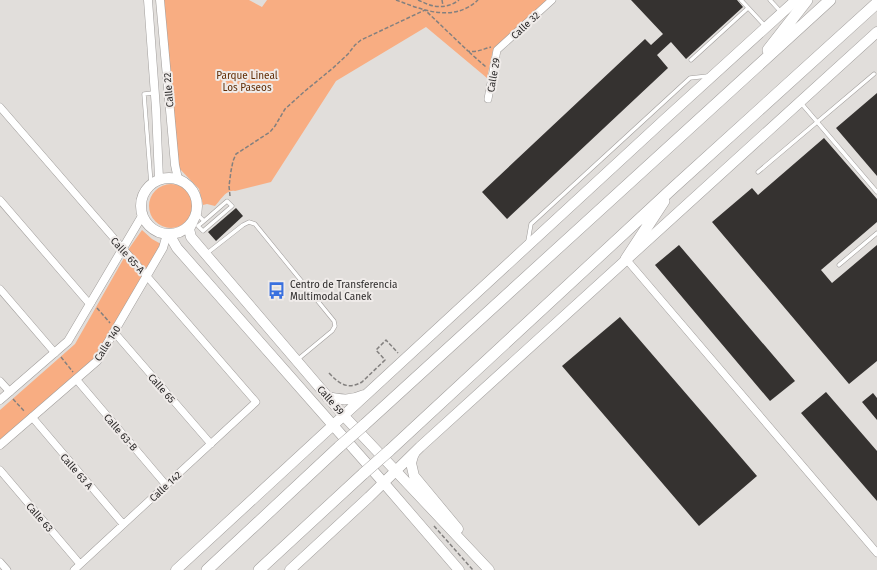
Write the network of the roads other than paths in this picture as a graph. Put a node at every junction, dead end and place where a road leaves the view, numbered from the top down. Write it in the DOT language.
graph roads {
  1 [pos="148,0"];
  2 [pos="160,0"];
  3 [pos="552,0"];
  4 [pos="741,0"];
  5 [pos="770,0"];
  6 [pos="796,0"];
  7 [pos="807,0"];
  8 [pos="830,0"];
  9 [pos="877,3"];
  10 [pos="748,8"];
  11 [pos="877,11"];
  12 [pos="782,13"];
  13 [pos="766,27"];
  14 [pos="846,32"];
  15 [pos="877,32"];
  16 [pos="499,49"];
  17 [pos="691,60"];
  18 [pos="874,74"];
  19 [pos="713,75"];
  20 [pos="745,78"];
  21 [pos="488,99"];
  22 [pos="800,101"];
  23 [pos="0,107"];
  24 [pos="818,122"];
  25 [pos="758,172"];
  26 [pos="178,179"];
  27 [pos="155,182"];
  28 [pos="672,188"];
  29 [pos="877,192"];
  30 [pos="0,200"];
  31 [pos="142,216"];
  32 [pos="194,217"];
  33 [pos="204,221"];
  34 [pos="877,233"];
  35 [pos="168,234"];
  36 [pos="527,246"];
  37 [pos="123,249"];
  38 [pos="206,255"];
  39 [pos="626,259"];
  40 [pos="839,265"];
  41 [pos="147,276"];
  42 [pos="0,289"];
  43 [pos="93,305"];
  44 [pos="113,329"];
  45 [pos="57,354"];
  46 [pos="297,361"];
  47 [pos="75,377"];
  48 [pos="0,380"];
  49 [pos="368,394"];
  50 [pos="10,395"];
  51 [pos="328,397"];
  52 [pos="0,400"];
  53 [pos="256,402"];
  54 [pos="30,416"];
  55 [pos="344,416"];
  56 [pos="333,425"];
  57 [pos="211,444"];
  58 [pos="0,445"];
  59 [pos="420,447"];
  60 [pos="0,470"];
  61 [pos="396,470"];
  62 [pos="383,482"];
  63 [pos="166,484"];
  64 [pos="123,524"];
  65 [pos="877,554"];
  66 [pos="0,562"];
  67 [pos="80,564"];
  68 [pos="486,567"];
  69 [pos="7,570"];
  70 [pos="74,570"];
  71 [pos="176,570"];
  72 [pos="207,570"];
  73 [pos="259,570"];
  74 [pos="290,570"];
  75 [pos="458,570"];
  1 -- 27 [label="street, Calle 22"];
  2 -- 26 [label="street, Calle 22"];
  3 -- 16 [label="street, Calle 32"];
  4 -- 10 [label="lane"];
  5 -- 12 [label="lane"];
  6 -- 12 [label="main road"];
  7 -- 20 [label="highway"];
  8 -- 20 [label="highway"];
  9 -- 14 [label="highway"];
  10 -- 13 [label="lane"];
  10 -- 17 [label="lane"];
  11 -- 14 [label="highway"];
  12 -- 13 [label="main road"];
  13 -- 19 [label="main road"];
  14 -- 28 [label="highway"];
  15 -- 22 [label="main road"];
  16 -- 21 [label="street, Calle 29"];
  18 -- 24 [label="lane"];
  19 -- 36 [label="main road"];
  19 -- 36 [label="lane"];
  20 -- 72 [label="highway, bridge"];
  22 -- 24 [label="lane"];
  22 -- 39 [label="main road"];
  23 -- 37 [label="street, Calle 65-A"];
  24 -- 25 [label="lane"];
  24 -- 29 [label="lane"];
  26 -- 27 [label="main road"];
  26 -- 32 [label="main road"];
  27 -- 31 [label="main road"];
  28 -- 39 [label="highway"];
  28 -- 73 [label="highway, bridge"];
  30 -- 43 [label="street"];
  31 -- 35 [label="main road"];
  31 -- 37 [label="street"];
  32 -- 33 [label="lane"];
  32 -- 35 [label="main road"];
  32 -- 38 [label="main road, Calle 59"];
  33 -- 33 [label="lane"];
  34 -- 40 [label="lane"];
  35 -- 41 [label="street, Calle 140"];
  35 -- 56 [label="main road, Calle 59"];
  36 -- 49 [label="main road"];
  37 -- 41 [label="street, Calle 65-A"];
  37 -- 43 [label="street"];
  38 -- 46 [label="main road, Calle 59"];
  38 -- 46 [label="lane"];
  39 -- 59 [label="main road"];
  39 -- 65 [label="street"];
  41 -- 44 [label="street, Calle 140"];
  41 -- 53 [label="street, Calle 65-A"];
  42 -- 45 [label="street"];
  43 -- 45 [label="street"];
  44 -- 47 [label="street, Calle 140"];
  44 -- 57 [label="street, Calle 65"];
  45 -- 50 [label="street"];
  46 -- 51 [label="main road, Calle 59"];
  47 -- 54 [label="street, Calle 140"];
  47 -- 63 [label="street, Calle 63-B"];
  48 -- 50 [label="street"];
  49 -- 51 [label="main road"];
  49 -- 55 [label="main road"];
  50 -- 52 [label="street"];
  51 -- 55 [label="main road, Calle 59"];
  53 -- 57 [label="street, Calle 142"];
  54 -- 58 [label="street, Calle 140"];
  54 -- 64 [label="street, Calle 63 A"];
  55 -- 56 [label="main road"];
  55 -- 61 [label="main road, Calle 59"];
  56 -- 62 [label="main road, Calle 59"];
  56 -- 71 [label="main road"];
  57 -- 63 [label="street, Calle 142"];
  59 -- 61 [label="main road"];
  59 -- 68 [label="main road"];
  60 -- 67 [label="street, Calle 63"];
  61 -- 62 [label="main road"];
  61 -- 68 [label="main road, Calle 59"];
  62 -- 74 [label="main road"];
  62 -- 75 [label="main road, Calle 59"];
  63 -- 64 [label="street, Calle 142"];
  64 -- 67 [label="street, Calle 142"];
  66 -- 69 [label="street"];
  67 -- 70 [label="street, Calle 142"];
}
